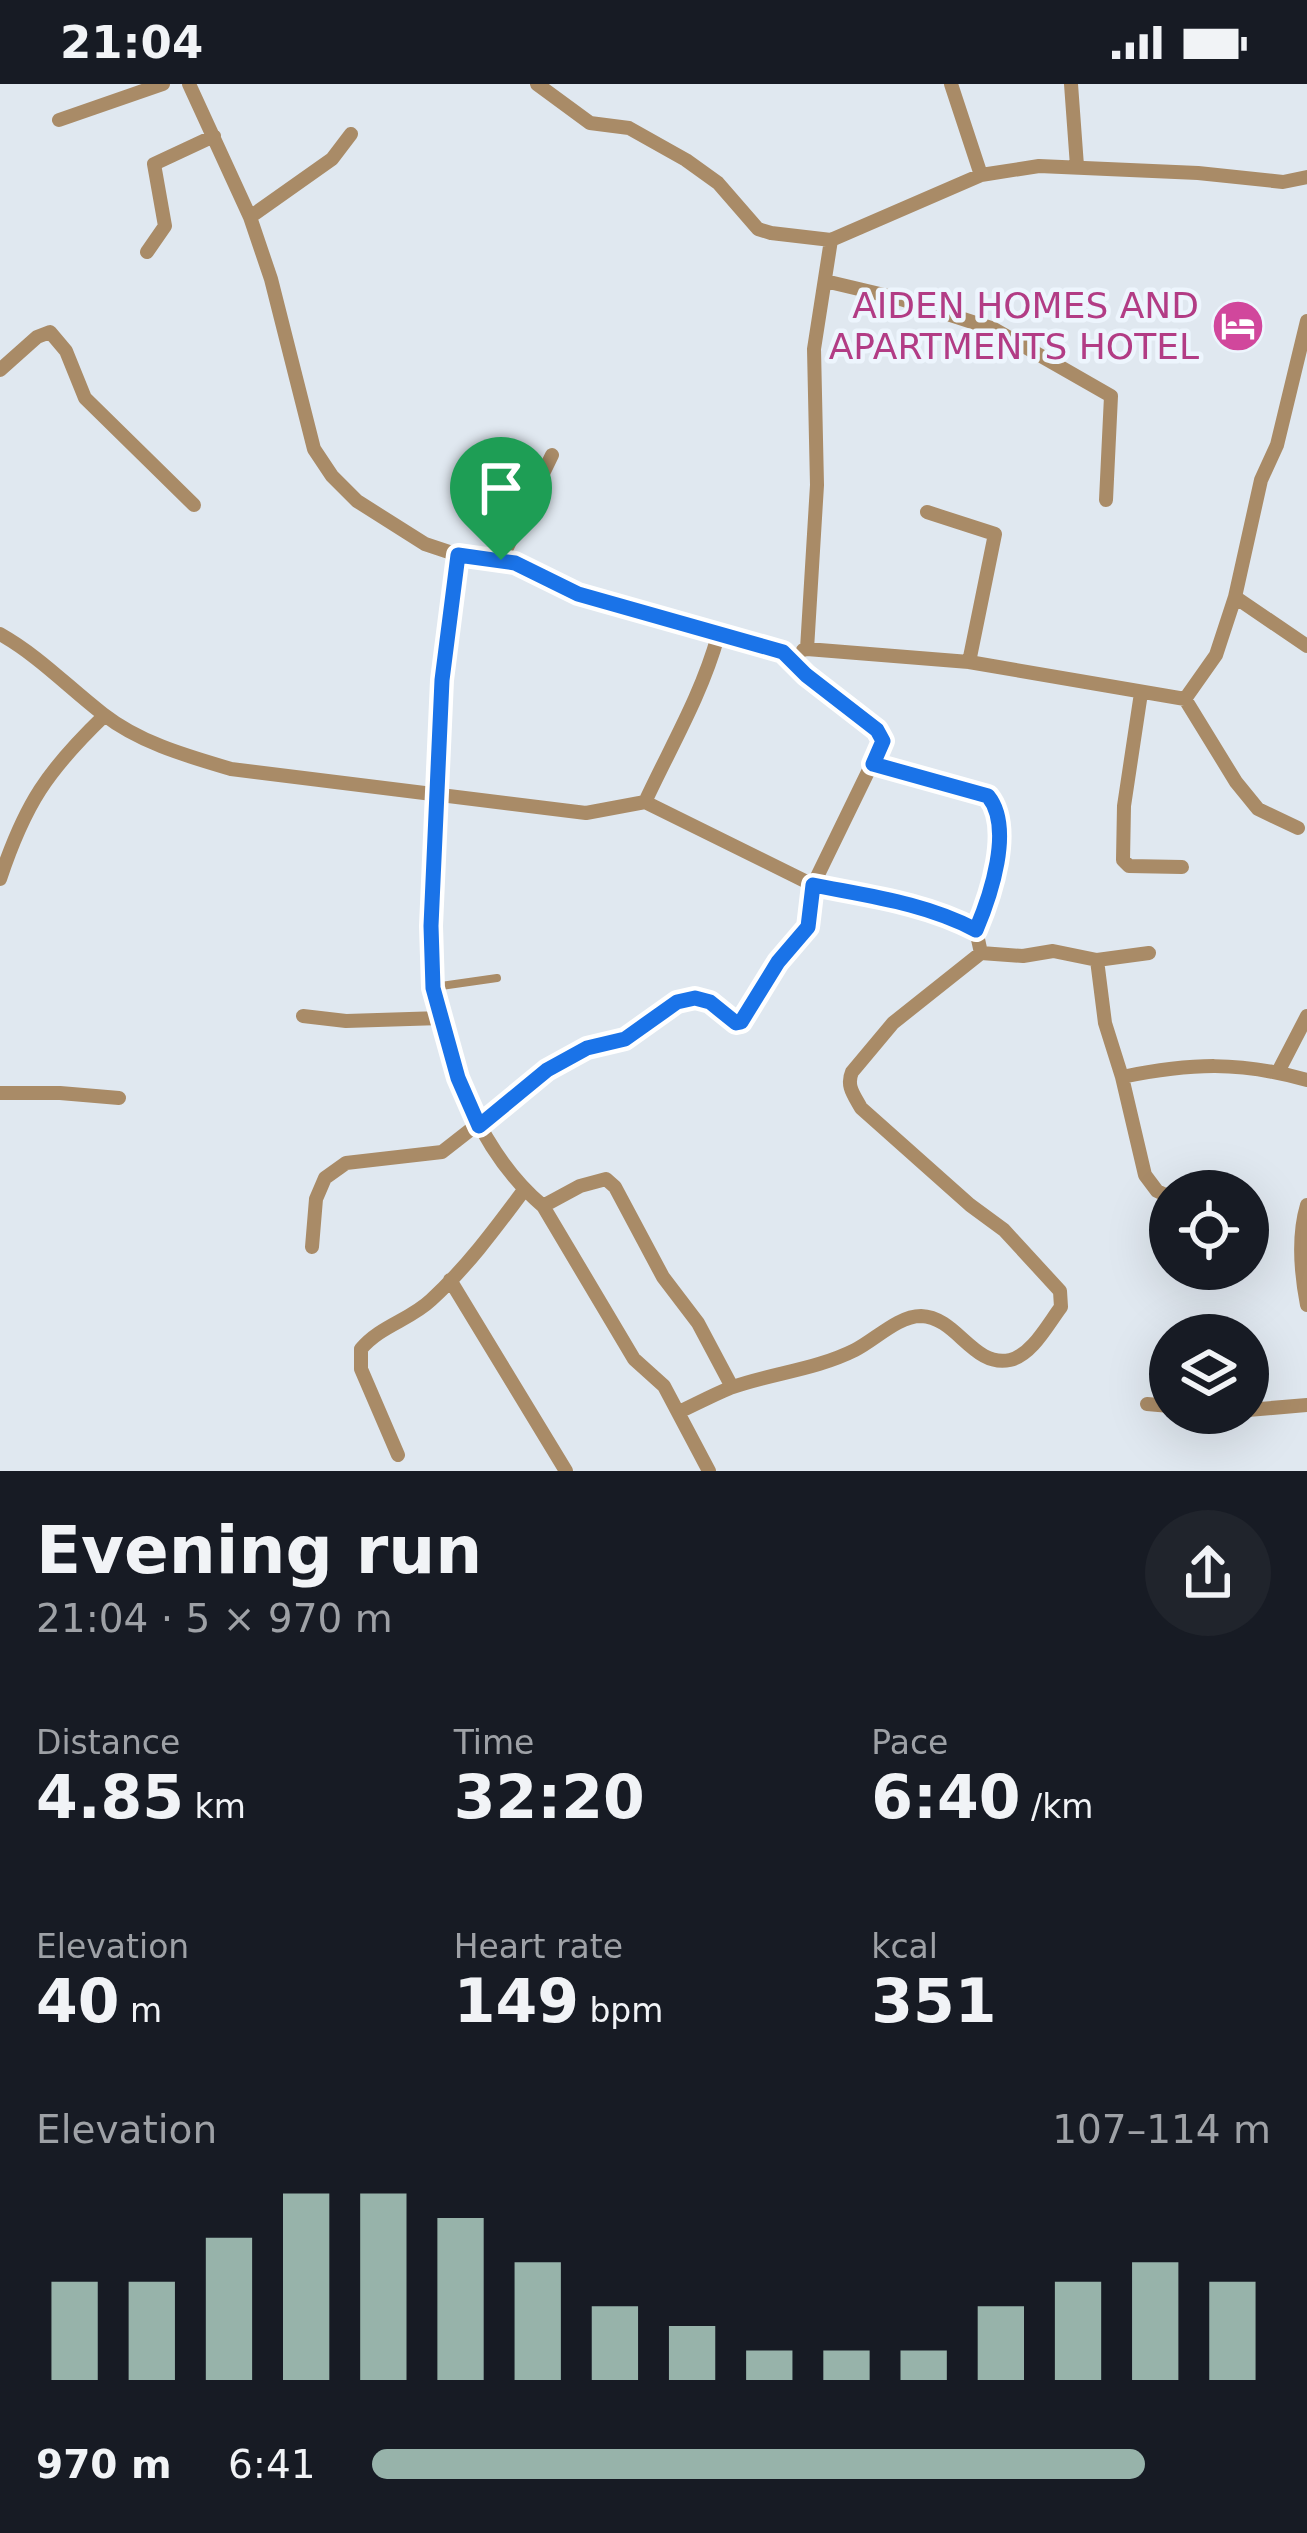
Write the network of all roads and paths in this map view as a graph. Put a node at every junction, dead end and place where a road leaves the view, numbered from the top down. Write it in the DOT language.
graph roads {
  1 [pos="163,84"];
  2 [pos="189,84"];
  3 [pos="537,84"];
  4 [pos="951,84"];
  5 [pos="1071,84"];
  6 [pos="59,120"];
  7 [pos="351,134"];
  8 [pos="214,136"];
  9 [pos="1077,166"];
  10 [pos="981,175"];
  11 [pos="1307,177"];
  12 [pos="250,217"];
  13 [pos="831,240"];
  14 [pos="147,252"];
  15 [pos="825,281"];
  16 [pos="1307,321"];
  17 [pos="0,370"];
  18 [pos="552,455"];
  19 [pos="1106,500"];
  20 [pos="194,505"];
  21 [pos="927,512"];
  22 [pos="458,555"];
  23 [pos="501,560"];
  24 [pos="1235,597"];
  25 [pos="0,634"];
  26 [pos="718,636"];
  27 [pos="1307,646"];
  28 [pos="807,650"];
  29 [pos="783,652"];
  30 [pos="969,662"];
  31 [pos="1141,693"];
  32 [pos="1185,699"];
  33 [pos="104,716"];
  34 [pos="873,764"];
  35 [pos="435,795"];
  36 [pos="645,802"];
  37 [pos="1298,828"];
  38 [pos="1182,866"];
  39 [pos="0,879"];
  40 [pos="813,885"];
  41 [pos="976,930"];
  42 [pos="981,953"];
  43 [pos="1148,953"];
  44 [pos="1097,960"];
  45 [pos="497,978"];
  46 [pos="433,988"];
  47 [pos="303,1016"];
  48 [pos="1307,1016"];
  49 [pos="441,1018"];
  50 [pos="1278,1072"];
  51 [pos="1122,1077"];
  52 [pos="1307,1080"];
  53 [pos="0,1093"];
  54 [pos="119,1098"];
  55 [pos="479,1126"];
  56 [pos="1149,1180"];
  57 [pos="524,1190"];
  58 [pos="1307,1204"];
  59 [pos="543,1206"];
  60 [pos="312,1246"];
  61 [pos="450,1280"];
  62 [pos="1307,1305"];
  63 [pos="732,1388"];
  64 [pos="1307,1405"];
  65 [pos="1269,1408"];
  66 [pos="679,1412"];
  67 [pos="398,1455"];
  68 [pos="566,1471"];
  69 [pos="709,1471"];
  1 -- 6 [label="street"];
  2 -- 8 [label="street"];
  3 -- 13 [label="street"];
  4 -- 10 [label="street"];
  5 -- 9 [label="street"];
  7 -- 12 [label="street"];
  8 -- 12 [label="street"];
  8 -- 14 [label="street"];
  9 -- 10 [label="street"];
  9 -- 11 [label="street"];
  10 -- 13 [label="street"];
  12 -- 22 [label="street"];
  13 -- 15 [label="street"];
  15 -- 19 [label="street"];
  15 -- 28 [label="street"];
  16 -- 24 [label="street"];
  17 -- 20 [label="street"];
  18 -- 23 [label="street"];
  21 -- 30 [label="street"];
  22 -- 23 [label="street"];
  22 -- 35 [label="street"];
  23 -- 26 [label="street"];
  24 -- 27 [label="street"];
  24 -- 32 [label="street"];
  25 -- 33 [label="street"];
  26 -- 29 [label="street"];
  26 -- 36 [label="street"];
  28 -- 29 [label="street"];
  28 -- 30 [label="street"];
  29 -- 34 [label="street"];
  30 -- 31 [label="street"];
  31 -- 32 [label="street"];
  31 -- 38 [label="street"];
  32 -- 37 [label="street"];
  33 -- 35 [label="street"];
  33 -- 39 [label="street"];
  34 -- 40 [label="street"];
  34 -- 41 [label="street"];
  35 -- 36 [label="street"];
  35 -- 46 [label="street"];
  36 -- 40 [label="street"];
  40 -- 41 [label="street"];
  40 -- 55 [label="street"];
  41 -- 42 [label="street"];
  42 -- 44 [label="street"];
  42 -- 63 [label="street"];
  43 -- 44 [label="street"];
  44 -- 51 [label="street"];
  45 -- 46 [label="lane"];
  46 -- 49 [label="street"];
  47 -- 49 [label="street"];
  48 -- 50 [label="street"];
  49 -- 55 [label="street"];
  50 -- 51 [label="street"];
  50 -- 52 [label="street"];
  51 -- 56 [label="street"];
  53 -- 54 [label="street"];
  55 -- 57 [label="street"];
  55 -- 60 [label="street"];
  57 -- 59 [label="street"];
  57 -- 61 [label="street"];
  58 -- 62 [label="street"];
  59 -- 63 [label="street"];
  59 -- 66 [label="street"];
  61 -- 67 [label="street"];
  61 -- 68 [label="street"];
  63 -- 66 [label="street"];
  64 -- 65 [label="street"];
  66 -- 69 [label="street"];
}
